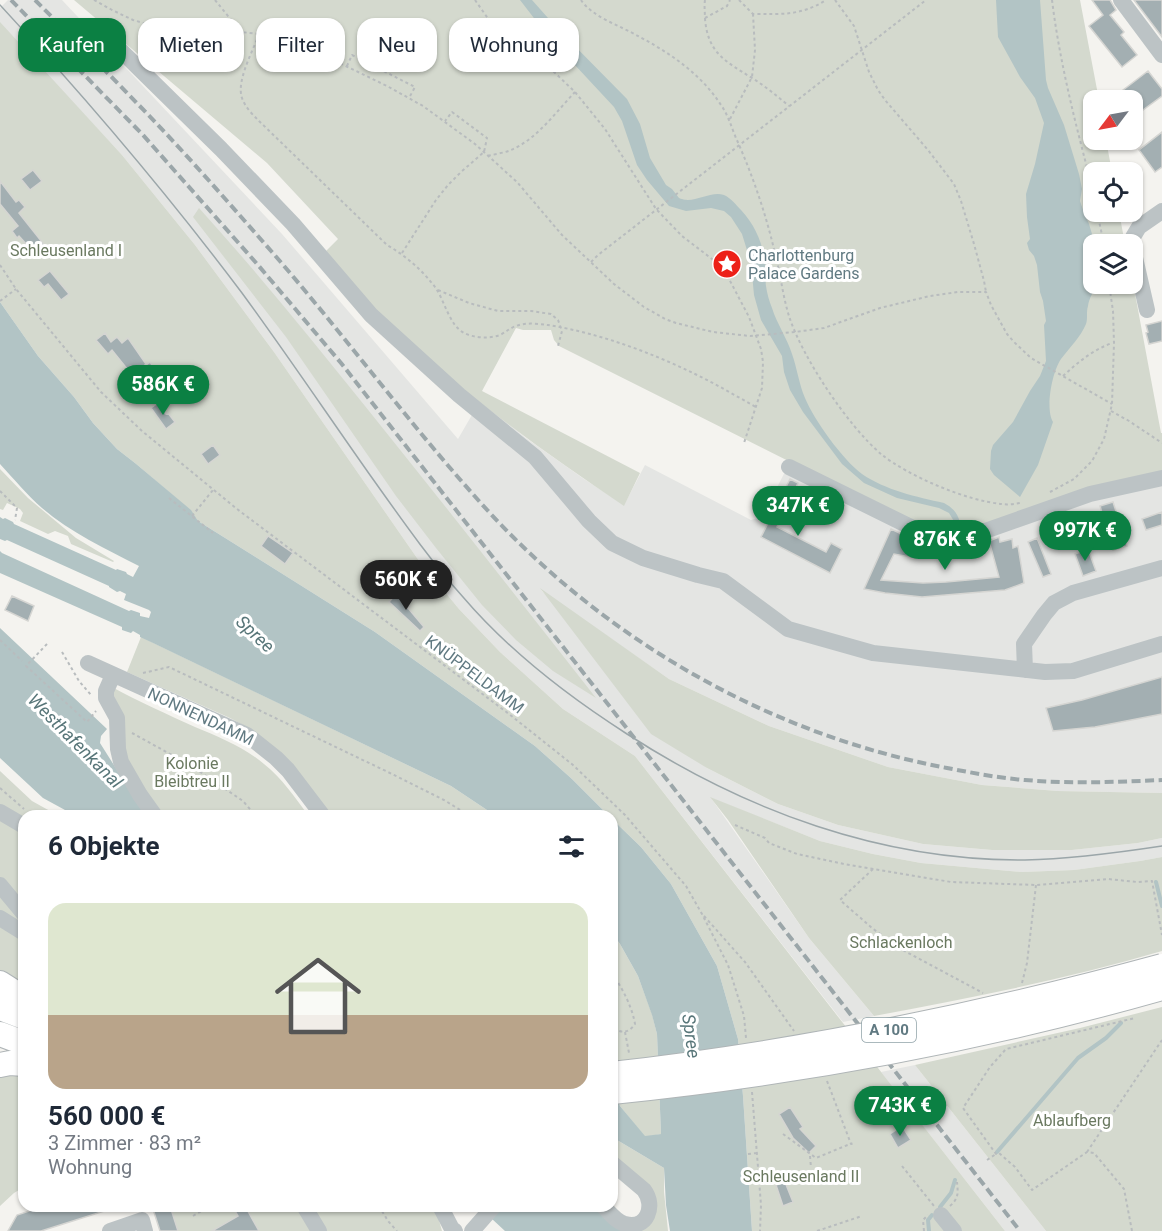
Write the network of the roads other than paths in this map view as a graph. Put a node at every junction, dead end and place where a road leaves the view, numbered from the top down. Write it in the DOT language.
graph roads {
  1 [pos="1121,0"];
  2 [pos="1162,55"];
  3 [pos="126,56"];
  4 [pos="1162,211"];
  5 [pos="1147,310"];
  6 [pos="789,467"];
  7 [pos="1162,478"];
  8 [pos="1162,568"];
  9 [pos="1162,644"];
  10 [pos="88,663"];
  11 [pos="1025,670"];
  12 [pos="113,675"];
  13 [pos="151,810"];
  14 [pos="318,810"];
  15 [pos="0,812"];
  16 [pos="18,817"];
  17 [pos="0,885"];
  18 [pos="18,907"];
  19 [pos="0,918"];
  20 [pos="18,929"];
  21 [pos="1162,966"];
  22 [pos="0,983"];
  23 [pos="1162,988"];
  24 [pos="18,995"];
  25 [pos="0,1008"];
  26 [pos="18,1015"];
  27 [pos="0,1034"];
  28 [pos="18,1041"];
  29 [pos="18,1064"];
  30 [pos="0,1065"];
  31 [pos="618,1073"];
  32 [pos="618,1091"];
  33 [pos="618,1168"];
  34 [pos="308,1212"];
  35 [pos="443,1212"];
  36 [pos="488,1212"];
  37 [pos="609,1212"];
  38 [pos="941,1215"];
  39 [pos="475,1226"];
  40 [pos="110,1231"];
  41 [pos="145,1231"];
  42 [pos="319,1231"];
  43 [pos="455,1231"];
  44 [pos="954,1231"];
  1 -- 2 [label="street"];
  3 -- 11 [label="street"];
  4 -- 5 [label="street"];
  6 -- 7 [label="street"];
  8 -- 11 [label="street"];
  9 -- 11 [label="street"];
  10 -- 12 [label="street, NONNENDAMM"];
  12 -- 13 [label="street"];
  12 -- 14 [label="street, NONNENDAMM"];
  15 -- 16 [label="street"];
  17 -- 18 [label="street"];
  19 -- 20 [label="street"];
  21 -- 31 [label="highway, A 100, bridge"];
  22 -- 24 [label="highway"];
  23 -- 32 [label="highway, A 100, bridge"];
  25 -- 26 [label="highway"];
  27 -- 28 [label="highway"];
  29 -- 30 [label="highway"];
  33 -- 37 [label="street"];
  34 -- 42 [label="street"];
  35 -- 43 [label="street"];
  36 -- 39 [label="street"];
  38 -- 44 [label="street"];
  40 -- 41 [label="street"];
}
